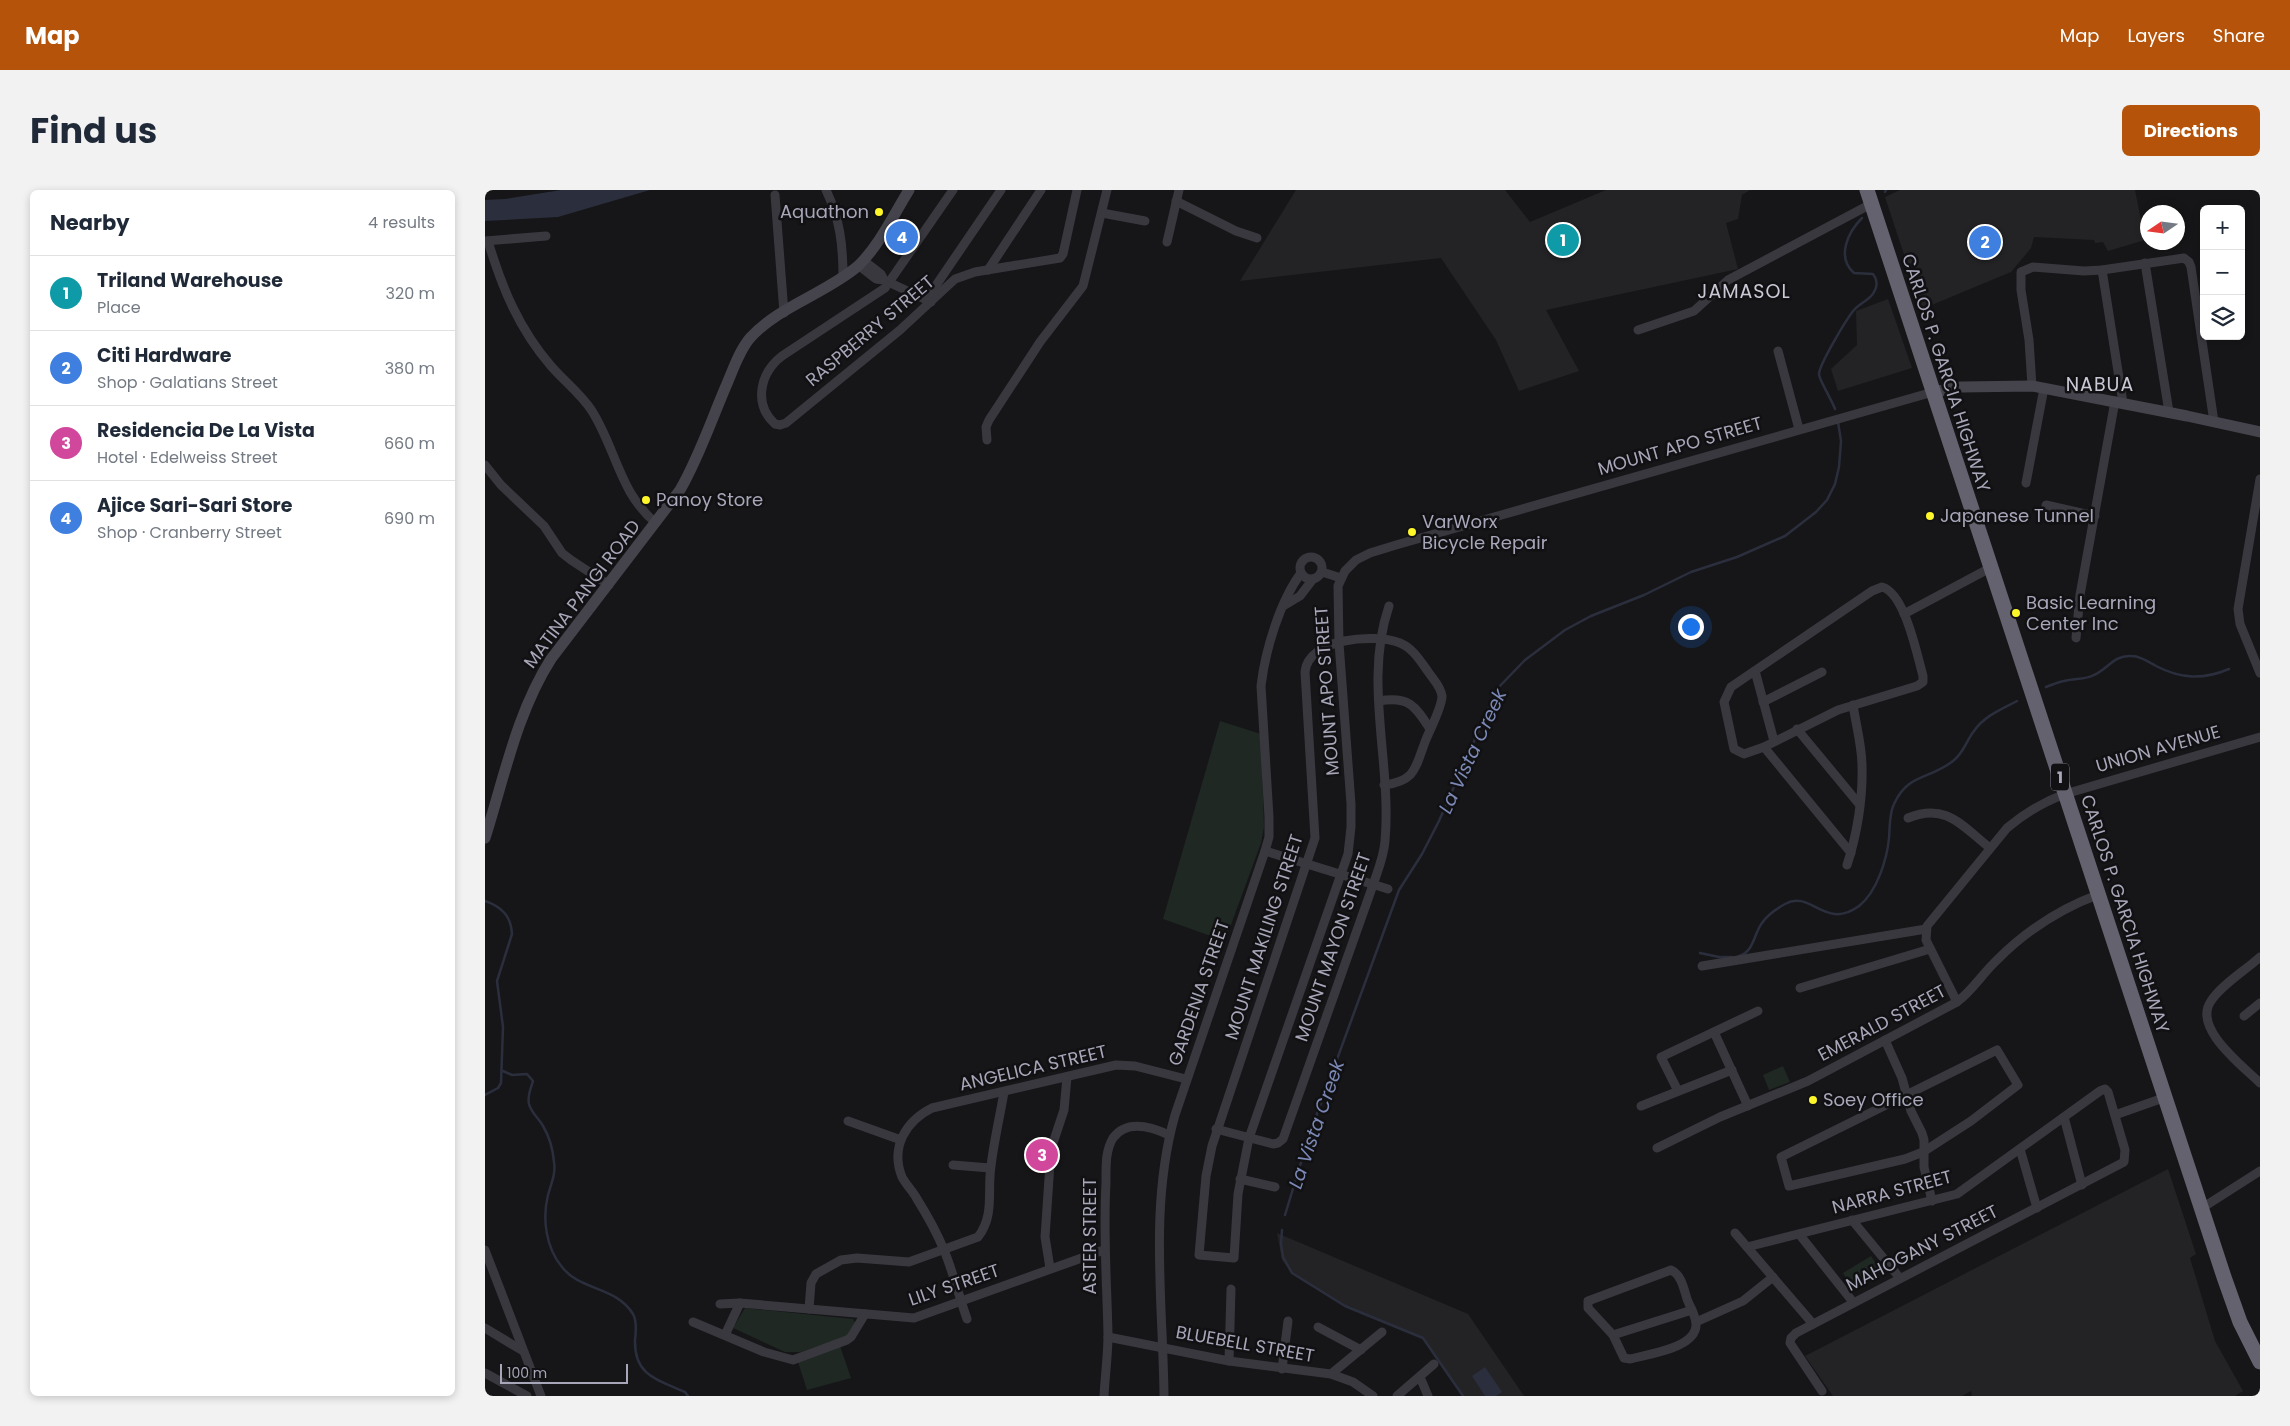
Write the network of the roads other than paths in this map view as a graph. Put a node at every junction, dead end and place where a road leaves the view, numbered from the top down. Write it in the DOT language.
graph roads {
  1 [pos="826,190"];
  2 [pos="909,190"];
  3 [pos="953,190"];
  4 [pos="1001,190"];
  5 [pos="1041,190"];
  6 [pos="1077,190"];
  7 [pos="1107,190"];
  8 [pos="1179,190"];
  9 [pos="775,195"];
  10 [pos="1869,197"];
  11 [pos="1176,201"];
  12 [pos="1102,213"];
  13 [pos="1145,221"];
  14 [pos="546,236"];
  15 [pos="1257,238"];
  16 [pos="487,241"];
  17 [pos="1167,242"];
  18 [pos="861,262"];
  19 [pos="2145,263"];
  20 [pos="947,270"];
  21 [pos="988,270"];
  22 [pos="2102,270"];
  23 [pos="843,277"];
  24 [pos="955,279"];
  25 [pos="887,281"];
  26 [pos="929,301"];
  27 [pos="784,313"];
  28 [pos="1638,330"];
  29 [pos="1778,352"];
  30 [pos="2032,386"];
  31 [pos="2044,388"];
  32 [pos="1933,392"];
  33 [pos="2119,402"];
  34 [pos="2169,412"];
  35 [pos="2214,422"];
  36 [pos="1799,429"];
  37 [pos="2260,432"];
  38 [pos="987,440"];
  39 [pos="485,466"];
  40 [pos="2260,480"];
  41 [pos="2026,483"];
  42 [pos="2046,505"];
  43 [pos="2095,516"];
  44 [pos="656,523"];
  45 [pos="1990,568"];
  46 [pos="1322,572"];
  47 [pos="1301,573"];
  48 [pos="1341,578"];
  49 [pos="1313,579"];
  50 [pos="609,585"];
  51 [pos="1285,605"];
  52 [pos="1389,606"];
  53 [pos="1904,614"];
  54 [pos="2077,638"];
  55 [pos="1380,640"];
  56 [pos="1339,642"];
  57 [pos="1755,671"];
  58 [pos="1822,672"];
  59 [pos="2260,673"];
  60 [pos="1379,701"];
  61 [pos="1763,702"];
  62 [pos="1853,705"];
  63 [pos="1797,728"];
  64 [pos="1430,729"];
  65 [pos="2260,737"];
  66 [pos="1773,741"];
  67 [pos="1764,747"];
  68 [pos="1384,785"];
  69 [pos="2065,794"];
  70 [pos="1859,804"];
  71 [pos="1908,818"];
  72 [pos="485,838"];
  73 [pos="1990,848"];
  74 [pos="1265,851"];
  75 [pos="1851,853"];
  76 [pos="1308,864"];
  77 [pos="1847,866"];
  78 [pos="1341,874"];
  79 [pos="1373,884"];
  80 [pos="1388,890"];
  81 [pos="2100,894"];
  82 [pos="1926,929"];
  83 [pos="1931,949"];
  84 [pos="2260,957"];
  85 [pos="1702,966"];
  86 [pos="1800,988"];
  87 [pos="1957,1002"];
  88 [pos="2260,1003"];
  89 [pos="1758,1012"];
  90 [pos="2244,1016"];
  91 [pos="1714,1032"];
  92 [pos="1885,1040"];
  93 [pos="1731,1070"];
  94 [pos="1067,1077"];
  95 [pos="1186,1079"];
  96 [pos="2260,1084"];
  97 [pos="1004,1092"];
  98 [pos="1678,1092"];
  99 [pos="1906,1094"];
  100 [pos="2166,1098"];
  101 [pos="1641,1106"];
  102 [pos="1748,1106"];
  103 [pos="2115,1115"];
  104 [pos="2064,1117"];
  105 [pos="848,1121"];
  106 [pos="1217,1129"];
  107 [pos="1169,1135"];
  108 [pos="1249,1138"];
  109 [pos="901,1140"];
  110 [pos="1657,1148"];
  111 [pos="2020,1149"];
  112 [pos="1923,1152"];
  113 [pos="953,1164"];
  114 [pos="990,1168"];
  115 [pos="2260,1171"];
  116 [pos="1240,1179"];
  117 [pos="2082,1185"];
  118 [pos="1275,1187"];
  119 [pos="1932,1201"];
  120 [pos="2037,1208"];
  121 [pos="2202,1208"];
  122 [pos="1853,1220"];
  123 [pos="1735,1233"];
  124 [pos="1799,1234"];
  125 [pos="1747,1247"];
  126 [pos="485,1250"];
  127 [pos="944,1250"];
  128 [pos="1104,1250"];
  129 [pos="1234,1258"];
  130 [pos="487,1262"];
  131 [pos="1050,1268"];
  132 [pos="1773,1277"];
  133 [pos="1899,1278"];
  134 [pos="1231,1289"];
  135 [pos="960,1301"];
  136 [pos="1853,1302"];
  137 [pos="740,1303"];
  138 [pos="720,1304"];
  139 [pos="809,1309"];
  140 [pos="1692,1310"];
  141 [pos="865,1314"];
  142 [pos="967,1319"];
  143 [pos="1288,1321"];
  144 [pos="693,1322"];
  145 [pos="1696,1322"];
  146 [pos="1813,1324"];
  147 [pos="1318,1327"];
  148 [pos="485,1328"];
  149 [pos="1381,1332"];
  150 [pos="1613,1334"];
  151 [pos="725,1335"];
  152 [pos="1108,1337"];
  153 [pos="1163,1347"];
  154 [pos="523,1350"];
  155 [pos="1361,1350"];
  156 [pos="1229,1361"];
  157 [pos="2260,1362"];
  158 [pos="1434,1364"];
  159 [pos="1282,1369"];
  160 [pos="485,1373"];
  161 [pos="1331,1374"];
  162 [pos="1420,1377"];
  163 [pos="1822,1391"];
  164 [pos="527,1396"];
  165 [pos="541,1396"];
  166 [pos="1104,1396"];
  167 [pos="1164,1396"];
  168 [pos="1373,1396"];
  169 [pos="1397,1396"];
  170 [pos="1428,1396"];
  1 -- 23 [label="street"];
  2 -- 18 [label="street, MATINA PANGI ROAD"];
  3 -- 25 [label="street"];
  4 -- 20 [label="street"];
  5 -- 21 [label="street"];
  6 -- 21 [label="street, RASPBERRY STREET"];
  7 -- 12 [label="street"];
  8 -- 11 [label="street"];
  9 -- 27 [label="street"];
  10 -- 28 [label="street"];
  10 -- 32 [label="highway, CARLOS P. GARCIA HIGHWAY / 1"];
  11 -- 15 [label="street"];
  11 -- 17 [label="street"];
  12 -- 13 [label="street"];
  12 -- 38 [label="street"];
  14 -- 16 [label="street"];
  16 -- 44 [label="street"];
  18 -- 23 [label="street, MATINA PANGI ROAD"];
  18 -- 25 [label="street"];
  19 -- 22 [label="street"];
  19 -- 34 [label="street"];
  19 -- 35 [label="street"];
  20 -- 24 [label="street"];
  20 -- 26 [label="street"];
  21 -- 24 [label="street, RASPBERRY STREET"];
  22 -- 30 [label="street"];
  22 -- 33 [label="street"];
  23 -- 27 [label="street, MATINA PANGI ROAD"];
  24 -- 26 [label="street, RASPBERRY STREET"];
  25 -- 26 [label="street"];
  25 -- 26 [label="street, RASPBERRY STREET"];
  27 -- 44 [label="street, MATINA PANGI ROAD"];
  29 -- 36 [label="street"];
  30 -- 31 [label="street"];
  30 -- 32 [label="street"];
  31 -- 33 [label="street"];
  31 -- 41 [label="street"];
  32 -- 36 [label="street, MOUNT APO STREET"];
  32 -- 45 [label="highway, CARLOS P. GARCIA HIGHWAY / 1"];
  33 -- 34 [label="street"];
  33 -- 43 [label="street"];
  34 -- 35 [label="street"];
  35 -- 37 [label="street"];
  36 -- 48 [label="street, MOUNT APO STREET"];
  39 -- 50 [label="street"];
  40 -- 59 [label="street"];
  42 -- 43 [label="street"];
  43 -- 54 [label="street"];
  44 -- 50 [label="street, MATINA PANGI ROAD"];
  45 -- 53 [label="street"];
  45 -- 69 [label="highway, CARLOS P. GARCIA HIGHWAY / 1"];
  46 -- 47 [label="street"];
  46 -- 48 [label="street"];
  46 -- 49 [label="street"];
  47 -- 49 [label="street"];
  47 -- 51 [label="street, GARDENIA STREET"];
  48 -- 56 [label="street, MOUNT APO STREET"];
  49 -- 51 [label="street"];
  50 -- 72 [label="street, MATINA PANGI ROAD"];
  51 -- 74 [label="street, GARDENIA STREET"];
  52 -- 55 [label="street, MOUNT MAYON STREET"];
  53 -- 57 [label="street"];
  53 -- 62 [label="street"];
  55 -- 56 [label="street"];
  55 -- 60 [label="street, MOUNT MAYON STREET"];
  55 -- 64 [label="street"];
  56 -- 76 [label="street, MOUNT MAKILING STREET"];
  56 -- 78 [label="street, MOUNT APO STREET"];
  57 -- 61 [label="street"];
  57 -- 67 [label="street"];
  58 -- 61 [label="street"];
  60 -- 64 [label="street"];
  60 -- 68 [label="street, MOUNT MAYON STREET"];
  61 -- 66 [label="street"];
  62 -- 63 [label="street"];
  62 -- 70 [label="street"];
  63 -- 66 [label="street"];
  63 -- 70 [label="street"];
  64 -- 68 [label="street"];
  65 -- 69 [label="street, UNION AVENUE"];
  66 -- 67 [label="street"];
  67 -- 75 [label="street"];
  68 -- 79 [label="street, MOUNT MAYON STREET"];
  69 -- 73 [label="street, UNION AVENUE"];
  69 -- 81 [label="highway, CARLOS P. GARCIA HIGHWAY / 1"];
  70 -- 75 [label="street"];
  71 -- 73 [label="street"];
  73 -- 82 [label="street, UNION AVENUE"];
  74 -- 76 [label="street"];
  74 -- 95 [label="street, GARDENIA STREET"];
  75 -- 77 [label="street"];
  76 -- 78 [label="street"];
  76 -- 106 [label="street, MOUNT MAKILING STREET"];
  78 -- 79 [label="street"];
  78 -- 108 [label="street, MOUNT APO STREET"];
  79 -- 80 [label="street"];
  79 -- 108 [label="street, MOUNT MAYON STREET"];
  81 -- 87 [label="street, EMERALD STREET"];
  81 -- 100 [label="highway, CARLOS P. GARCIA HIGHWAY / 1"];
  82 -- 83 [label="street"];
  82 -- 85 [label="street"];
  83 -- 86 [label="street"];
  83 -- 87 [label="street"];
  84 -- 96 [label="street"];
  87 -- 92 [label="street, EMERALD STREET"];
  88 -- 90 [label="street"];
  89 -- 91 [label="street"];
  91 -- 93 [label="street"];
  91 -- 98 [label="street"];
  92 -- 99 [label="street"];
  92 -- 102 [label="street, EMERALD STREET"];
  93 -- 98 [label="street"];
  93 -- 102 [label="street"];
  94 -- 95 [label="street, ANGELICA STREET"];
  94 -- 97 [label="street, ANGELICA STREET"];
  94 -- 131 [label="street"];
  95 -- 107 [label="street, GARDENIA STREET"];
  97 -- 109 [label="street, ANGELICA STREET"];
  97 -- 114 [label="street"];
  98 -- 101 [label="street"];
  99 -- 112 [label="street"];
  99 -- 112 [label="street"];
  99 -- 112 [label="street"];
  100 -- 103 [label="street"];
  100 -- 121 [label="highway, CARLOS P. GARCIA HIGHWAY / 1"];
  102 -- 110 [label="street, EMERALD STREET"];
  103 -- 104 [label="street, NARRA STREET"];
  103 -- 117 [label="street, MAHOGANY STREET"];
  104 -- 111 [label="street, NARRA STREET"];
  104 -- 117 [label="street"];
  105 -- 109 [label="street"];
  106 -- 108 [label="street"];
  106 -- 129 [label="street, MOUNT MAKILING STREET"];
  107 -- 128 [label="street, ASTER STREET"];
  107 -- 153 [label="street, GARDENIA STREET"];
  108 -- 116 [label="street, MOUNT APO STREET"];
  109 -- 127 [label="street, ANGELICA STREET"];
  111 -- 119 [label="street, NARRA STREET"];
  111 -- 120 [label="street"];
  112 -- 119 [label="street"];
  113 -- 114 [label="street"];
  114 -- 127 [label="street"];
  115 -- 121 [label="street"];
  116 -- 118 [label="street"];
  116 -- 129 [label="street, MOUNT APO STREET"];
  117 -- 120 [label="street, MAHOGANY STREET"];
  119 -- 122 [label="street, NARRA STREET"];
  120 -- 133 [label="street, MAHOGANY STREET"];
  121 -- 157 [label="highway, CARLOS P. GARCIA HIGHWAY / 1"];
  122 -- 124 [label="street, NARRA STREET"];
  122 -- 133 [label="street"];
  123 -- 125 [label="street"];
  124 -- 125 [label="street, NARRA STREET"];
  124 -- 136 [label="street"];
  125 -- 132 [label="street"];
  126 -- 130 [label="street"];
  127 -- 135 [label="street, ANGELICA STREET"];
  127 -- 139 [label="street"];
  128 -- 131 [label="street, LILY STREET"];
  128 -- 152 [label="street, ASTER STREET"];
  130 -- 154 [label="street"];
  131 -- 135 [label="street, LILY STREET"];
  132 -- 145 [label="street"];
  132 -- 146 [label="street"];
  133 -- 136 [label="street, MAHOGANY STREET"];
  134 -- 156 [label="street"];
  135 -- 141 [label="street, LILY STREET"];
  135 -- 142 [label="street, ANGELICA STREET"];
  136 -- 146 [label="street, MAHOGANY STREET"];
  137 -- 138 [label="street, LILY STREET"];
  137 -- 139 [label="street, LILY STREET"];
  137 -- 151 [label="street"];
  139 -- 141 [label="street, LILY STREET"];
  140 -- 145 [label="street"];
  140 -- 150 [label="street"];
  140 -- 150 [label="street"];
  141 -- 151 [label="street"];
  143 -- 159 [label="street"];
  144 -- 151 [label="street"];
  145 -- 150 [label="street"];
  146 -- 163 [label="street, MAHOGANY STREET"];
  147 -- 155 [label="street"];
  148 -- 154 [label="street"];
  149 -- 155 [label="street"];
  152 -- 153 [label="street, BLUEBELL STREET"];
  152 -- 166 [label="street, ASTER STREET"];
  153 -- 156 [label="street, BLUEBELL STREET"];
  153 -- 167 [label="street, GARDENIA STREET"];
  154 -- 165 [label="street"];
  155 -- 161 [label="street"];
  156 -- 159 [label="street, BLUEBELL STREET"];
  158 -- 162 [label="street"];
  159 -- 161 [label="street, BLUEBELL STREET"];
  160 -- 164 [label="street"];
  161 -- 168 [label="street, BLUEBELL STREET"];
  162 -- 169 [label="street"];
  162 -- 170 [label="street"];
}
